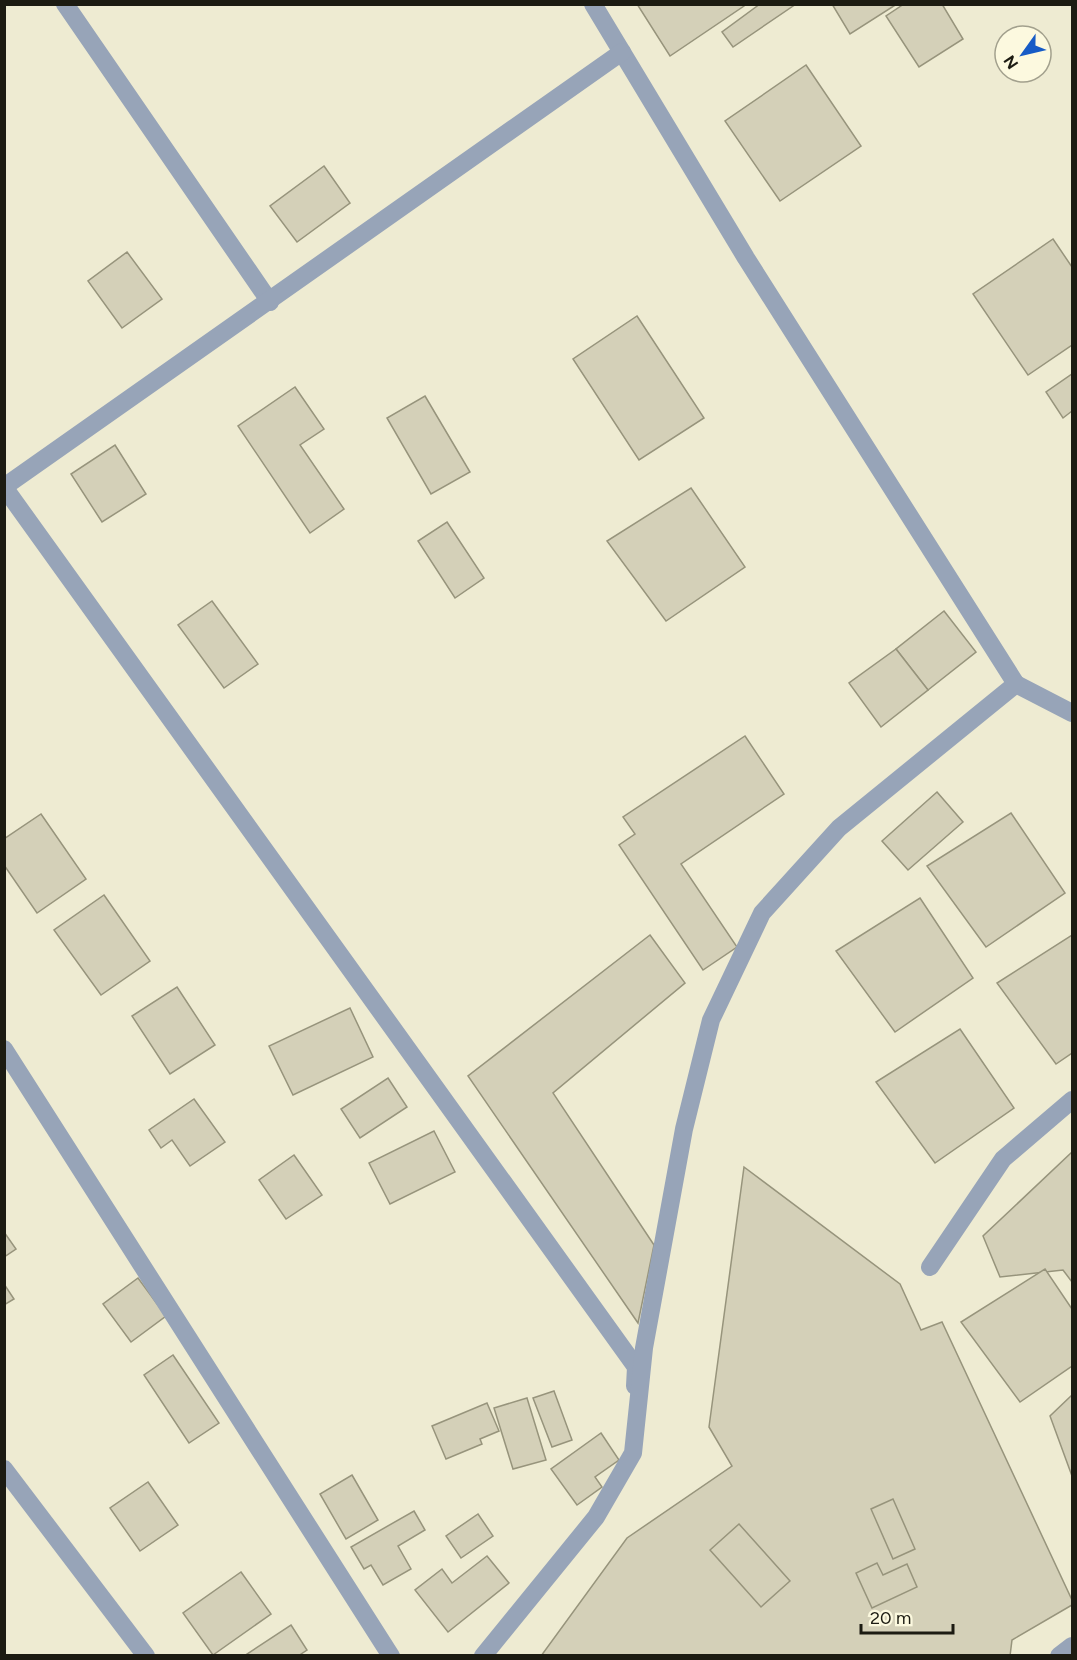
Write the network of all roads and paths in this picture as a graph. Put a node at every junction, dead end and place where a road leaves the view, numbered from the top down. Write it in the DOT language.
graph roads {
  1 [pos="65,4"];
  2 [pos="593,4"];
  3 [pos="622,52"];
  4 [pos="270,302"];
  5 [pos="4,487"];
  6 [pos="1016,684"];
  7 [pos="1072,713"];
  8 [pos="4,1049"];
  9 [pos="1072,1100"];
  10 [pos="930,1267"];
  11 [pos="633,1453"];
  12 [pos="4,1469"];
  13 [pos="1072,1646"];
  14 [pos="146,1656"];
  15 [pos="391,1656"];
  16 [pos="483,1656"];
  17 [pos="1059,1656"];
  1 -- 4 [label="street"];
  2 -- 3 [label="street"];
  3 -- 4 [label="street"];
  3 -- 6 [label="street"];
  4 -- 5 [label="street"];
  5 -- 11 [label="street"];
  6 -- 7 [label="street"];
  6 -- 11 [label="street"];
  8 -- 15 [label="street"];
  9 -- 10 [label="street"];
  11 -- 16 [label="street"];
  12 -- 14 [label="street"];
  13 -- 17 [label="street"];
}
